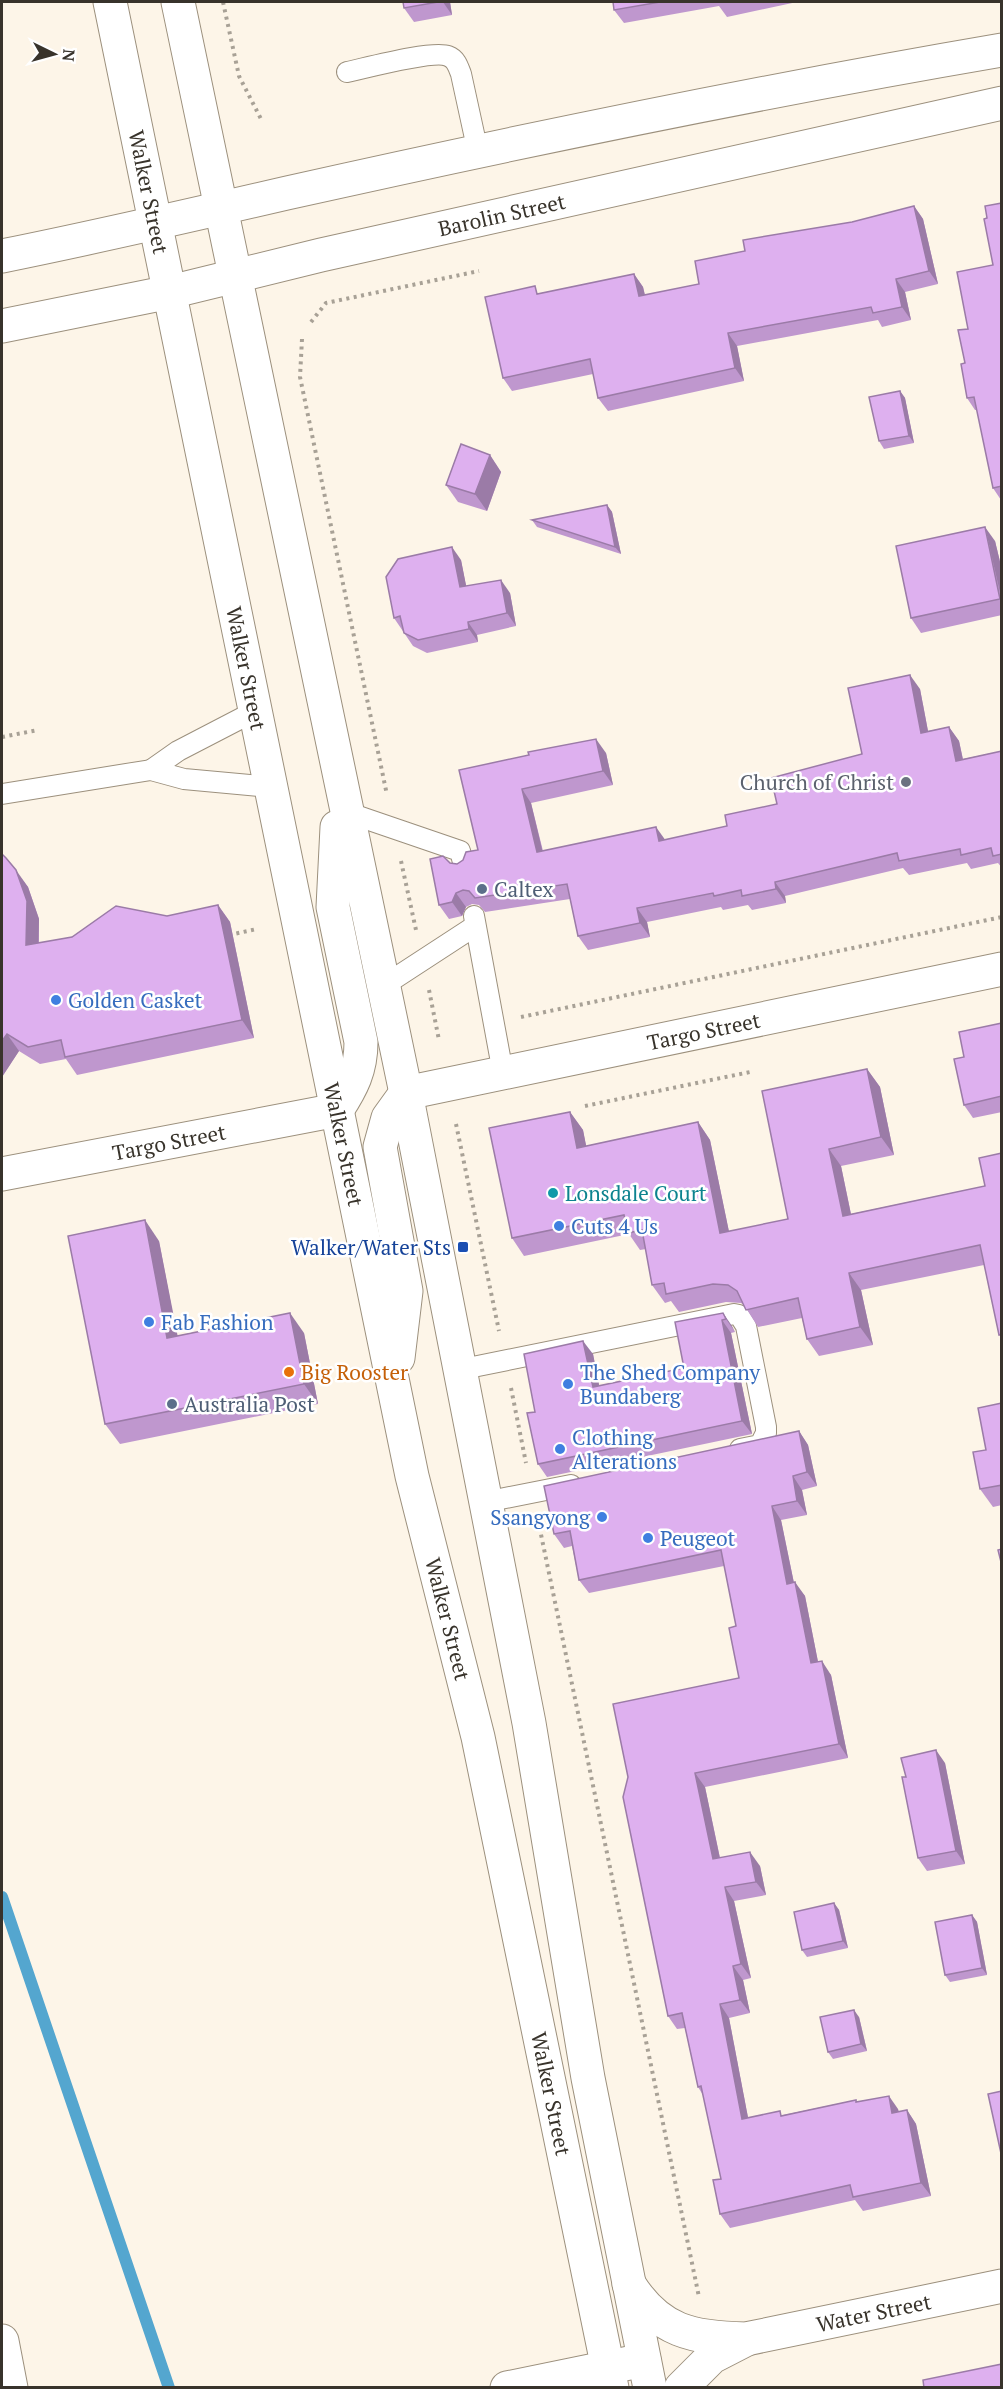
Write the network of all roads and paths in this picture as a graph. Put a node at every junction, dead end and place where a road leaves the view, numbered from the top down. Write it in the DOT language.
graph roads {
  1 [pos="110,2"];
  2 [pos="178,2"];
  3 [pos="223,2"];
  4 [pos="1002,50"];
  5 [pos="347,72"];
  6 [pos="1002,103"];
  7 [pos="261,119"];
  8 [pos="478,152"];
  9 [pos="221,209"];
  10 [pos="156,224"];
  11 [pos="2,256"];
  12 [pos="479,271"];
  13 [pos="234,276"];
  14 [pos="170,292"];
  15 [pos="311,322"];
  16 [pos="5,326"];
  17 [pos="302,339"];
  18 [pos="255,711"];
  19 [pos="38,730"];
  20 [pos="2,737"];
  21 [pos="151,770"];
  22 [pos="340,781"];
  23 [pos="271,787"];
  24 [pos="2,795"];
  25 [pos="346,812"];
  26 [pos="394,829"];
  27 [pos="464,866"];
  28 [pos="1002,917"];
  29 [pos="257,929"];
  30 [pos="224,936"];
  31 [pos="422,960"];
  32 [pos="1002,969"];
  33 [pos="383,986"];
  34 [pos="494,1023"];
  35 [pos="439,1040"];
  36 [pos="750,1072"];
  37 [pos="503,1073"];
  38 [pos="406,1093"];
  39 [pos="585,1106"];
  40 [pos="337,1110"];
  41 [pos="456,1124"];
  42 [pos="2,1174"];
  43 [pos="505,1360"];
  44 [pos="458,1370"];
  45 [pos="395,1386"];
  46 [pos="719,1454"];
  47 [pos="591,1480"];
  48 [pos="533,1493"];
  49 [pos="485,1502"];
  50 [pos="628,2284"];
  51 [pos="1002,2286"];
  52 [pos="699,2298"];
  53 [pos="746,2339"];
  54 [pos="2,2341"];
  55 [pos="647,2374"];
  56 [pos="610,2377"];
  57 [pos="12,2388"];
  58 [pos="507,2388"];
  59 [pos="681,2388"];
  1 -- 10 [label="main road, Walker Street"];
  2 -- 9 [label="main road, Walker Street"];
  3 -- 7 [label="path"];
  4 -- 8 [label="main road"];
  5 -- 8 [label="lane"];
  6 -- 13 [label="main road, Barolin Street"];
  8 -- 9 [label="main road"];
  9 -- 10 [label="main road"];
  9 -- 13 [label="main road, Walker Street"];
  10 -- 11 [label="main road"];
  10 -- 14 [label="main road, Walker Street"];
  12 -- 15 [label="path"];
  13 -- 14 [label="main road, Barolin Street"];
  13 -- 22 [label="main road, Walker Street"];
  14 -- 16 [label="main road, Barolin Street"];
  14 -- 18 [label="main road, Walker Street"];
  17 -- 26 [label="path"];
  18 -- 21 [label="lane"];
  18 -- 23 [label="main road, Walker Street"];
  19 -- 20 [label="path"];
  21 -- 23 [label="lane"];
  21 -- 24 [label="lane"];
  22 -- 25 [label="main road, Walker Street"];
  22 -- 40 [label="main road"];
  23 -- 40 [label="main road, Walker Street"];
  25 -- 26 [label="lane"];
  25 -- 33 [label="main road, Walker Street"];
  26 -- 27 [label="lane"];
  26 -- 31 [label="path"];
  28 -- 34 [label="path"];
  29 -- 30 [label="path"];
  31 -- 33 [label="lane"];
  31 -- 34 [label="lane"];
  31 -- 35 [label="path"];
  32 -- 37 [label="main road, Targo Street"];
  33 -- 38 [label="main road, Walker Street"];
  34 -- 37 [label="lane"];
  36 -- 39 [label="path"];
  37 -- 38 [label="main road, Targo Street"];
  38 -- 44 [label="main road, Walker Street"];
  38 -- 45 [label="main road"];
  40 -- 42 [label="main road, Targo Street"];
  40 -- 45 [label="main road, Walker Street"];
  41 -- 43 [label="path"];
  43 -- 44 [label="lane"];
  43 -- 46 [label="lane"];
  43 -- 48 [label="path"];
  44 -- 49 [label="main road, Walker Street"];
  45 -- 56 [label="main road, Walker Street"];
  47 -- 48 [label="lane"];
  48 -- 49 [label="lane"];
  48 -- 52 [label="path"];
  49 -- 50 [label="main road, Walker Street"];
  50 -- 53 [label="main road, Water Street"];
  50 -- 55 [label="main road, Walker Street"];
  51 -- 53 [label="main road, Water Street"];
  53 -- 59 [label="main road, Water Street"];
  54 -- 57 [label="main road"];
  55 -- 56 [label="main road"];
  56 -- 58 [label="main road"];
}
